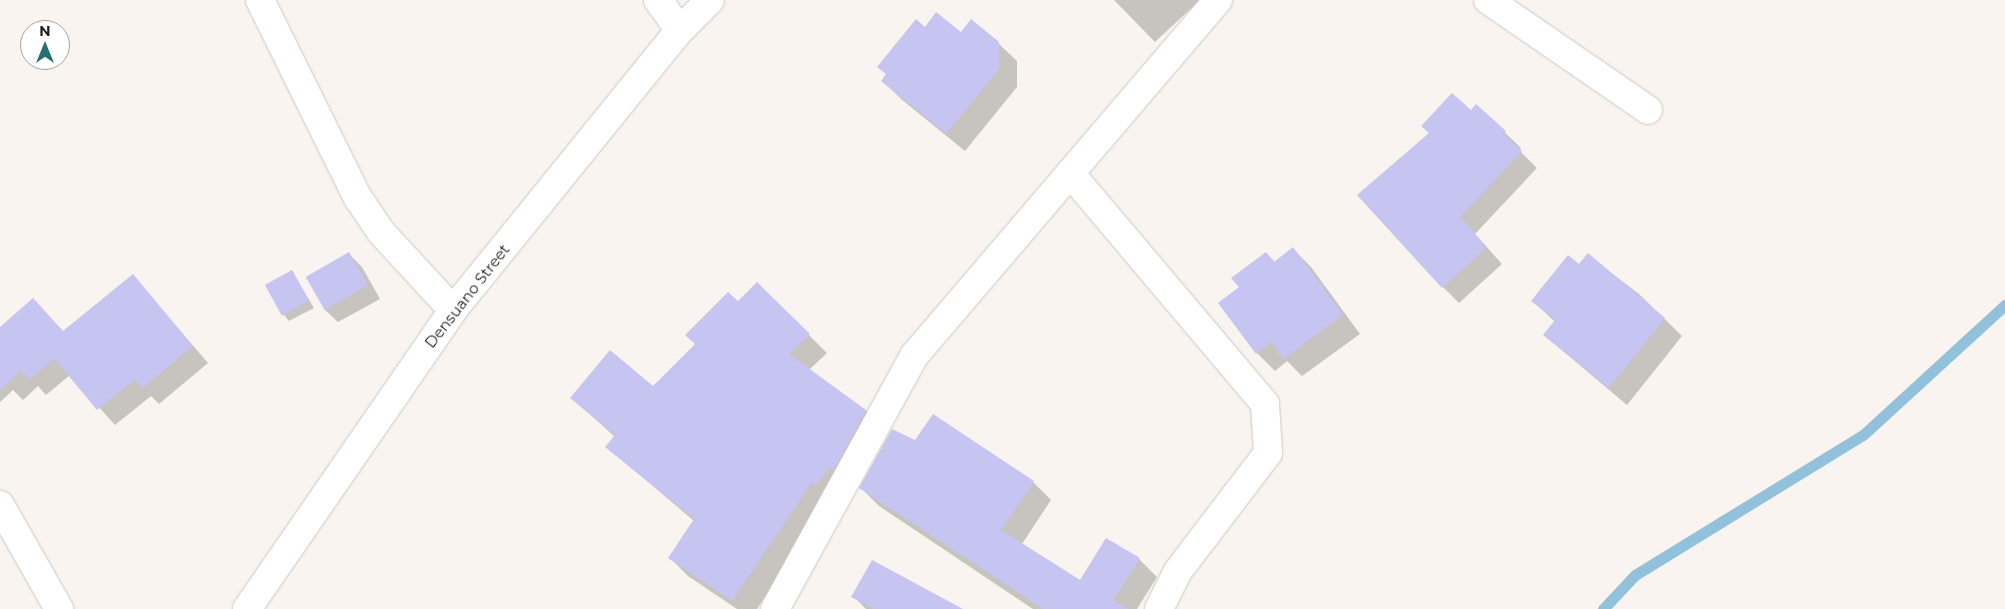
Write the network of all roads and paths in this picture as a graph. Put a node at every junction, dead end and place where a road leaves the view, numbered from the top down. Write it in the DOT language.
graph roads {
  1 [pos="260,0"];
  2 [pos="658,0"];
  3 [pos="710,0"];
  4 [pos="1218,0"];
  5 [pos="1488,0"];
  6 [pos="680,30"];
  7 [pos="1648,110"];
  8 [pos="1070,173"];
  9 [pos="453,310"];
  10 [pos="0,506"];
  11 [pos="59,609"];
  12 [pos="247,609"];
  13 [pos="775,609"];
  14 [pos="1159,609"];
  1 -- 9 [label="street"];
  2 -- 6 [label="street"];
  3 -- 6 [label="street, Densuano Street"];
  4 -- 8 [label="street"];
  5 -- 7 [label="street"];
  6 -- 9 [label="street, Densuano Street"];
  8 -- 13 [label="street"];
  8 -- 14 [label="street"];
  9 -- 12 [label="street, Densuano Street"];
  10 -- 11 [label="street"];
}
